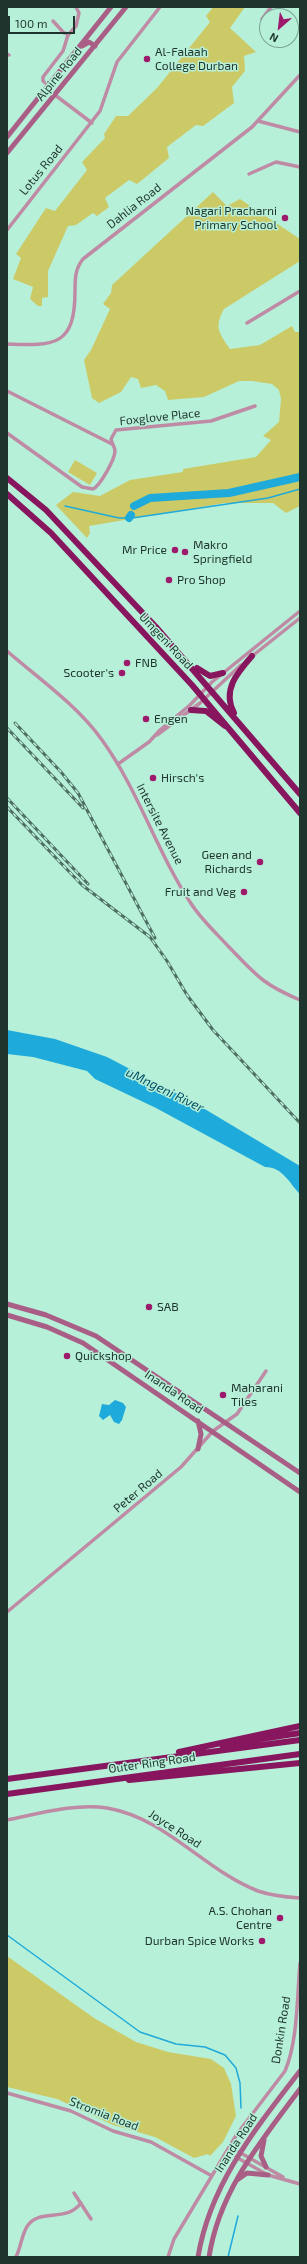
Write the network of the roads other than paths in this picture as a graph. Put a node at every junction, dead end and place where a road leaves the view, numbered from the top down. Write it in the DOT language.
graph roads {
  1 [pos="76,7"];
  2 [pos="111,7"];
  3 [pos="126,7"];
  4 [pos="160,7"];
  5 [pos="53,21"];
  6 [pos="68,35"];
  7 [pos="95,46"];
  8 [pos="73,55"];
  9 [pos="300,75"];
  10 [pos="48,85"];
  11 [pos="55,95"];
  12 [pos="258,121"];
  13 [pos="92,123"];
  14 [pos="300,132"];
  15 [pos="7,137"];
  16 [pos="7,153"];
  17 [pos="300,167"];
  18 [pos="249,174"];
  19 [pos="7,230"];
  20 [pos="300,291"];
  21 [pos="247,323"];
  22 [pos="7,344"];
  23 [pos="7,391"];
  24 [pos="255,406"];
  25 [pos="7,433"];
  26 [pos="112,444"];
  27 [pos="7,478"];
  28 [pos="7,494"];
  29 [pos="300,611"];
  30 [pos="300,618"];
  31 [pos="7,651"];
  32 [pos="252,656"];
  33 [pos="188,663"];
  34 [pos="223,673"];
  35 [pos="210,688"];
  36 [pos="202,697"];
  37 [pos="191,710"];
  38 [pos="239,721"];
  39 [pos="229,728"];
  40 [pos="156,735"];
  41 [pos="118,764"];
  42 [pos="300,794"];
  43 [pos="300,813"];
  44 [pos="300,1000"];
  45 [pos="7,1304"];
  46 [pos="7,1315"];
  47 [pos="266,1371"];
  48 [pos="197,1421"];
  49 [pos="227,1422"];
  50 [pos="213,1431"];
  51 [pos="198,1449"];
  52 [pos="300,1473"];
  53 [pos="300,1492"];
  54 [pos="7,1612"];
  55 [pos="300,1726"];
  56 [pos="300,1733"];
  57 [pos="300,1740"];
  58 [pos="194,1749"];
  59 [pos="300,1754"];
  60 [pos="144,1760"];
  61 [pos="300,1764"];
  62 [pos="7,1779"];
  63 [pos="97,1782"];
  64 [pos="7,1794"];
  65 [pos="7,1820"];
  66 [pos="300,1898"];
  67 [pos="300,1963"];
  68 [pos="300,2071"];
  69 [pos="300,2089"];
  70 [pos="7,2093"];
  71 [pos="265,2135"];
  72 [pos="239,2152"];
  73 [pos="236,2158"];
  74 [pos="249,2158"];
  75 [pos="245,2163"];
  76 [pos="266,2167"];
  77 [pos="268,2175"];
  78 [pos="212,2176"];
  79 [pos="286,2179"];
  80 [pos="234,2184"];
  81 [pos="300,2184"];
  82 [pos="74,2194"];
  83 [pos="81,2203"];
  84 [pos="91,2219"];
  85 [pos="16,2257"];
  86 [pos="168,2257"];
  87 [pos="198,2257"];
  88 [pos="208,2257"];
  1 -- 6 [label="street"];
  2 -- 8 [label="main road, Alpine Road"];
  3 -- 7 [label="main road, Alpine Road"];
  4 -- 13 [label="street, Lotus Road"];
  5 -- 6 [label="street"];
  6 -- 10 [label="street"];
  7 -- 8 [label="main road"];
  7 -- 11 [label="main road, Alpine Road"];
  8 -- 10 [label="main road, Alpine Road"];
  9 -- 12 [label="street, Dahlia Road"];
  10 -- 15 [label="main road, Alpine Road"];
  11 -- 13 [label="street"];
  11 -- 16 [label="main road, Alpine Road"];
  12 -- 14 [label="street"];
  12 -- 22 [label="street, Dahlia Road"];
  13 -- 19 [label="street, Lotus Road"];
  17 -- 18 [label="street"];
  20 -- 21 [label="street"];
  23 -- 26 [label="street"];
  24 -- 26 [label="street, Foxglove Place"];
  25 -- 26 [label="street, Foxglove Place"];
  27 -- 33 [label="highway, Umgeni Road"];
  28 -- 36 [label="highway, Umgeni Road"];
  29 -- 34 [label="street"];
  30 -- 32 [label="street"];
  31 -- 41 [label="street, Intersite Avenue"];
  32 -- 35 [label="street"];
  32 -- 38 [label="highway"];
  33 -- 34 [label="highway"];
  33 -- 35 [label="highway, Umgeni Road"];
  34 -- 35 [label="street"];
  35 -- 36 [label="street"];
  35 -- 38 [label="highway, Umgeni Road"];
  36 -- 37 [label="street"];
  36 -- 39 [label="highway, Umgeni Road"];
  36 -- 40 [label="street"];
  37 -- 39 [label="highway"];
  37 -- 40 [label="street"];
  38 -- 42 [label="highway, Umgeni Road"];
  39 -- 43 [label="highway, Umgeni Road"];
  40 -- 41 [label="street"];
  41 -- 44 [label="street, Intersite Avenue"];
  45 -- 49 [label="main road, Inanda Road"];
  46 -- 48 [label="main road, Inanda Road"];
  47 -- 49 [label="street, Peter Road"];
  48 -- 50 [label="main road, Inanda Road"];
  48 -- 51 [label="main road"];
  49 -- 50 [label="street, Peter Road"];
  49 -- 52 [label="main road, Inanda Road"];
  50 -- 51 [label="street, Peter Road"];
  50 -- 53 [label="main road, Inanda Road"];
  51 -- 54 [label="street, Peter Road"];
  55 -- 58 [label="highway"];
  56 -- 58 [label="highway"];
  57 -- 60 [label="highway, Outer Ring Road"];
  58 -- 60 [label="highway"];
  59 -- 63 [label="highway, Outer Ring Road"];
  60 -- 62 [label="highway, Outer Ring Road"];
  61 -- 63 [label="highway"];
  63 -- 64 [label="highway, Outer Ring Road"];
  65 -- 66 [label="street, Joyce Road"];
  67 -- 78 [label="street, Donkin Road"];
  68 -- 72 [label="main road, Inanda Road"];
  69 -- 71 [label="main road, Inanda Road"];
  70 -- 78 [label="street, Stromia Road"];
  71 -- 74 [label="main road, Inanda Road"];
  71 -- 76 [label="main road"];
  72 -- 73 [label="main road, Inanda Road"];
  72 -- 74 [label="street"];
  73 -- 75 [label="street"];
  73 -- 87 [label="main road, Inanda Road"];
  74 -- 75 [label="main road, Inanda Road"];
  74 -- 76 [label="street"];
  75 -- 77 [label="street"];
  75 -- 80 [label="main road, Inanda Road"];
  76 -- 79 [label="street"];
  77 -- 79 [label="street"];
  77 -- 80 [label="main road"];
  78 -- 86 [label="street, Donkin Road"];
  79 -- 81 [label="street"];
  80 -- 88 [label="main road, Inanda Road"];
  82 -- 83 [label="street"];
  83 -- 84 [label="street"];
  83 -- 85 [label="street"];
}
